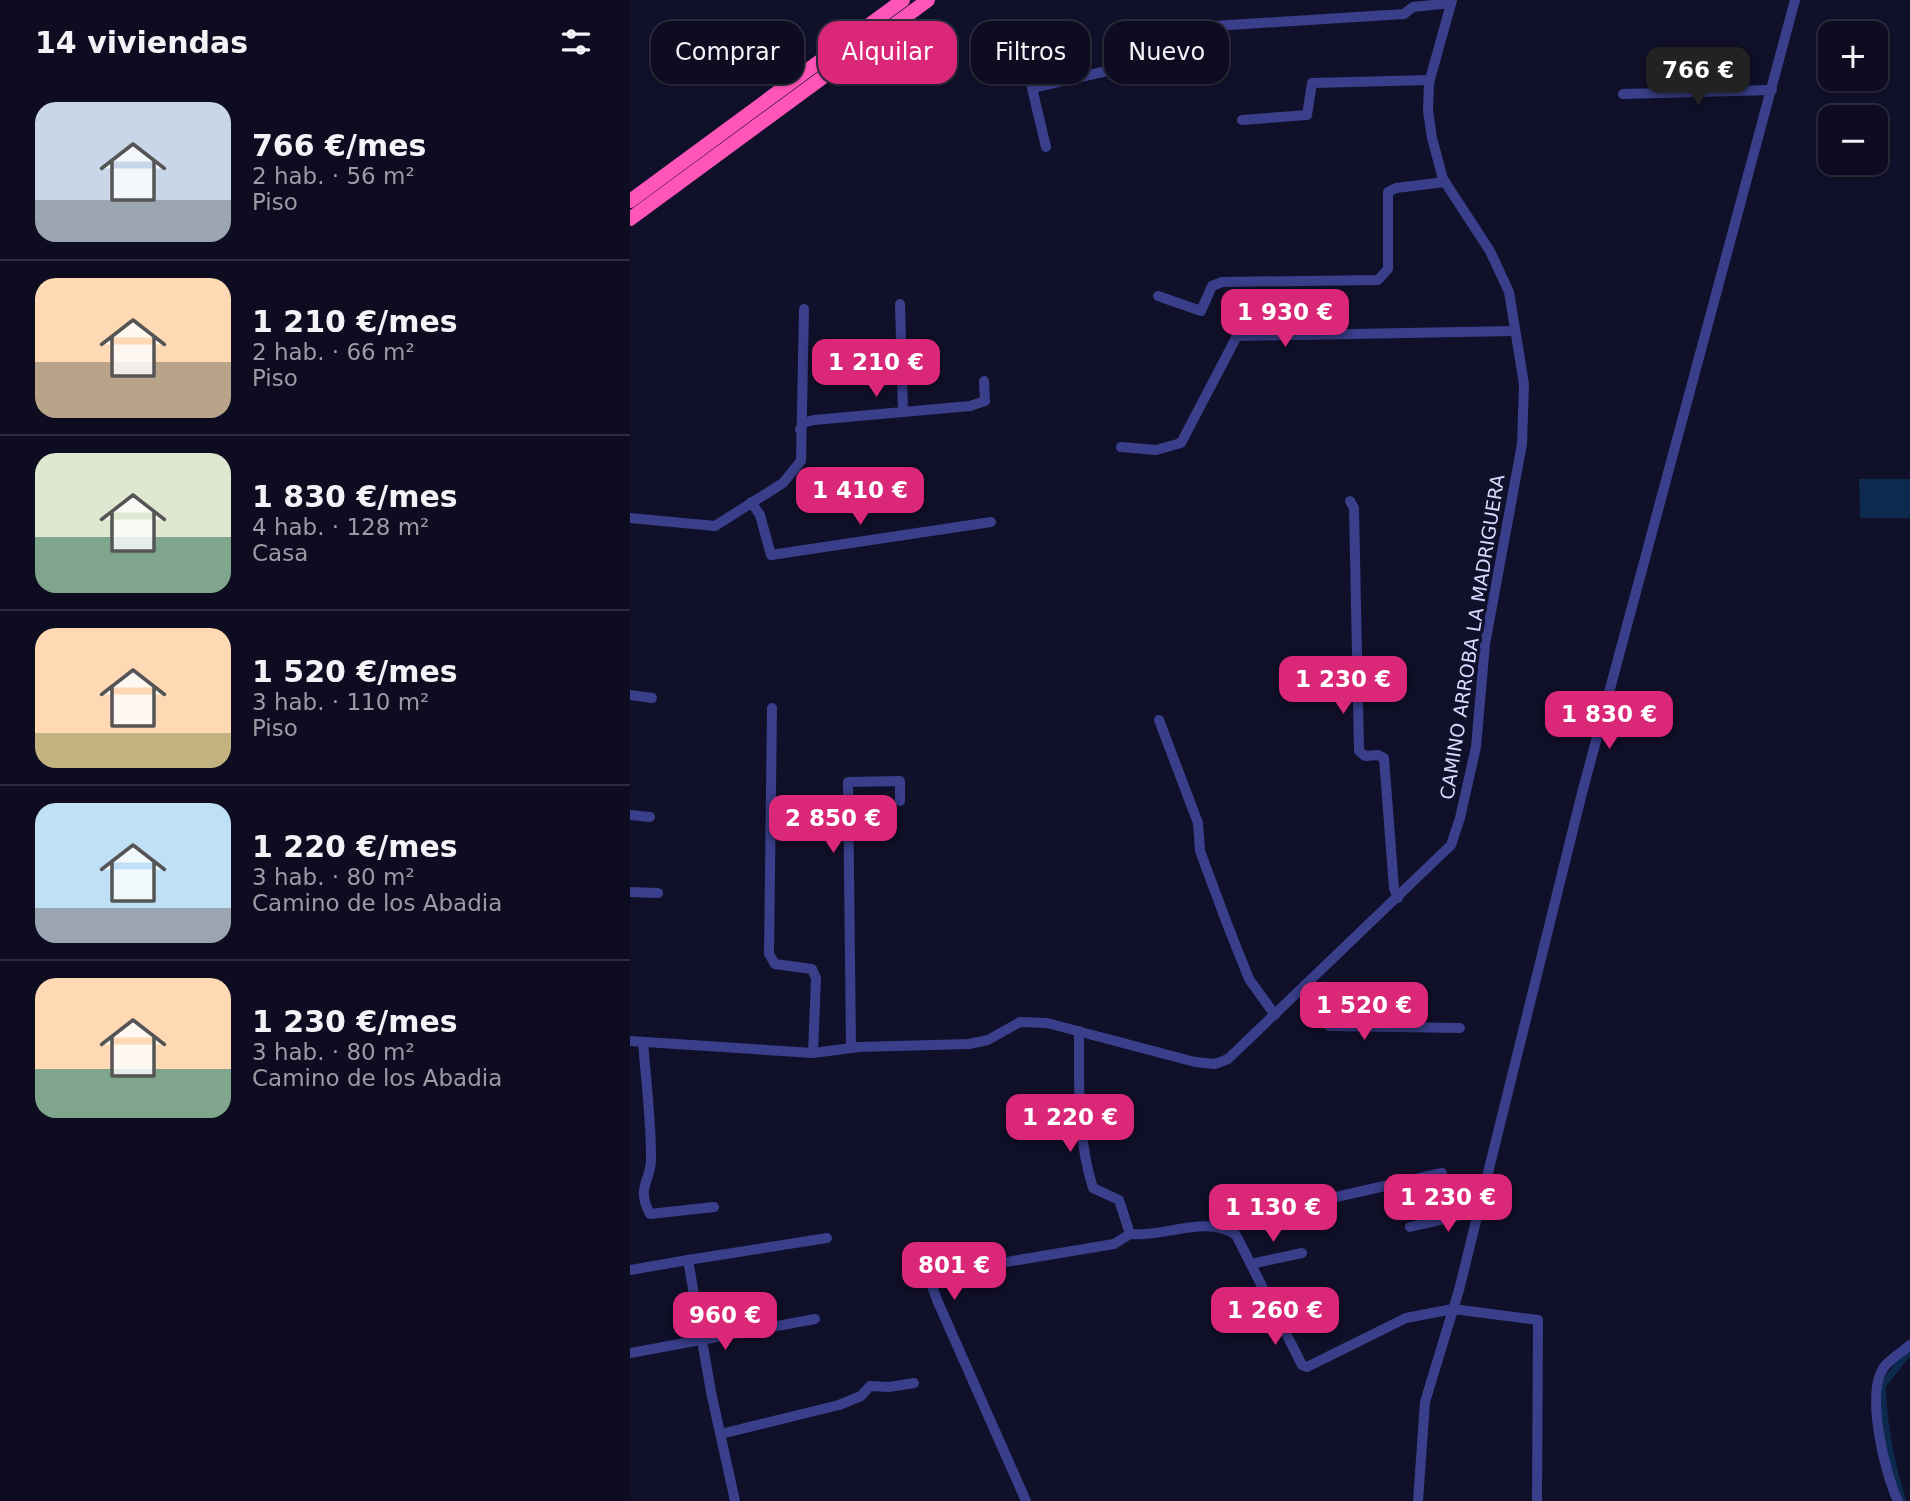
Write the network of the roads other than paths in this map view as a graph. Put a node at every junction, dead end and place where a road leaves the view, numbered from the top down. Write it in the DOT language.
graph roads {
  1 [pos="903,0"];
  2 [pos="928,0"];
  3 [pos="1795,0"];
  4 [pos="1451,2"];
  5 [pos="1430,80"];
  6 [pos="1772,90"];
  7 [pos="1623,94"];
  8 [pos="1242,120"];
  9 [pos="1046,147"];
  10 [pos="1445,182"];
  11 [pos="630,201"];
  12 [pos="630,219"];
  13 [pos="1158,296"];
  14 [pos="900,304"];
  15 [pos="804,309"];
  16 [pos="1515,331"];
  17 [pos="984,381"];
  18 [pos="903,411"];
  19 [pos="800,430"];
  20 [pos="1121,447"];
  21 [pos="1350,501"];
  22 [pos="751,502"];
  23 [pos="630,518"];
  24 [pos="991,522"];
  25 [pos="630,695"];
  26 [pos="652,698"];
  27 [pos="772,708"];
  28 [pos="1158,720"];
  29 [pos="900,801"];
  30 [pos="630,815"];
  31 [pos="650,817"];
  32 [pos="630,892"];
  33 [pos="658,893"];
  34 [pos="1398,898"];
  35 [pos="1301,990"];
  36 [pos="1275,1014"];
  37 [pos="1460,1028"];
  38 [pos="1079,1031"];
  39 [pos="630,1041"];
  40 [pos="643,1042"];
  41 [pos="851,1048"];
  42 [pos="813,1052"];
  43 [pos="1442,1173"];
  44 [pos="714,1207"];
  45 [pos="1479,1211"];
  46 [pos="1409,1227"];
  47 [pos="1229,1230"];
  48 [pos="1130,1234"];
  49 [pos="827,1238"];
  50 [pos="1302,1253"];
  51 [pos="688,1260"];
  52 [pos="1251,1264"];
  53 [pos="630,1270"];
  54 [pos="1453,1309"];
  55 [pos="815,1320"];
  56 [pos="703,1340"];
  57 [pos="1910,1345"];
  58 [pos="630,1353"];
  59 [pos="914,1383"];
  60 [pos="721,1434"];
  61 [pos="735,1501"];
  62 [pos="1026,1501"];
  63 [pos="1418,1501"];
  64 [pos="1538,1501"];
  65 [pos="1898,1501"];
  1 -- 11 [label="highway"];
  2 -- 12 [label="highway"];
  3 -- 6 [label="street"];
  4 -- 5 [label="street, CAMINO ARROBA LA MADRIGUERA"];
  4 -- 9 [label="street"];
  5 -- 8 [label="street"];
  5 -- 10 [label="street, CAMINO ARROBA LA MADRIGUERA"];
  6 -- 7 [label="street"];
  6 -- 45 [label="street"];
  10 -- 13 [label="street"];
  10 -- 16 [label="street, CAMINO ARROBA LA MADRIGUERA"];
  14 -- 18 [label="street"];
  15 -- 19 [label="street"];
  16 -- 20 [label="street"];
  16 -- 34 [label="street, CAMINO ARROBA LA MADRIGUERA"];
  17 -- 18 [label="street"];
  18 -- 19 [label="street"];
  19 -- 22 [label="street"];
  21 -- 34 [label="street"];
  22 -- 23 [label="street"];
  22 -- 24 [label="street"];
  25 -- 26 [label="street"];
  27 -- 42 [label="street"];
  28 -- 36 [label="street"];
  29 -- 41 [label="street"];
  30 -- 31 [label="street"];
  32 -- 33 [label="street"];
  34 -- 35 [label="street, CAMINO ARROBA LA MADRIGUERA"];
  35 -- 36 [label="street, CAMINO ARROBA LA MADRIGUERA"];
  35 -- 37 [label="street"];
  36 -- 38 [label="street, CAMINO ARROBA LA MADRIGUERA"];
  38 -- 41 [label="street, CAMINO ARROBA LA MADRIGUERA"];
  38 -- 48 [label="street"];
  39 -- 40 [label="street, CAMINO ARROBA LA MADRIGUERA"];
  40 -- 42 [label="street, CAMINO ARROBA LA MADRIGUERA"];
  40 -- 44 [label="street"];
  41 -- 42 [label="street, CAMINO ARROBA LA MADRIGUERA"];
  43 -- 47 [label="street"];
  45 -- 46 [label="street"];
  45 -- 54 [label="street"];
  47 -- 48 [label="street"];
  47 -- 52 [label="street"];
  48 -- 62 [label="street"];
  49 -- 51 [label="street"];
  50 -- 52 [label="street"];
  51 -- 53 [label="street"];
  51 -- 56 [label="street"];
  52 -- 54 [label="street"];
  54 -- 63 [label="street"];
  54 -- 64 [label="street"];
  55 -- 56 [label="street"];
  56 -- 58 [label="street"];
  56 -- 60 [label="street"];
  57 -- 65 [label="street"];
  59 -- 60 [label="street"];
  60 -- 61 [label="street"];
}
